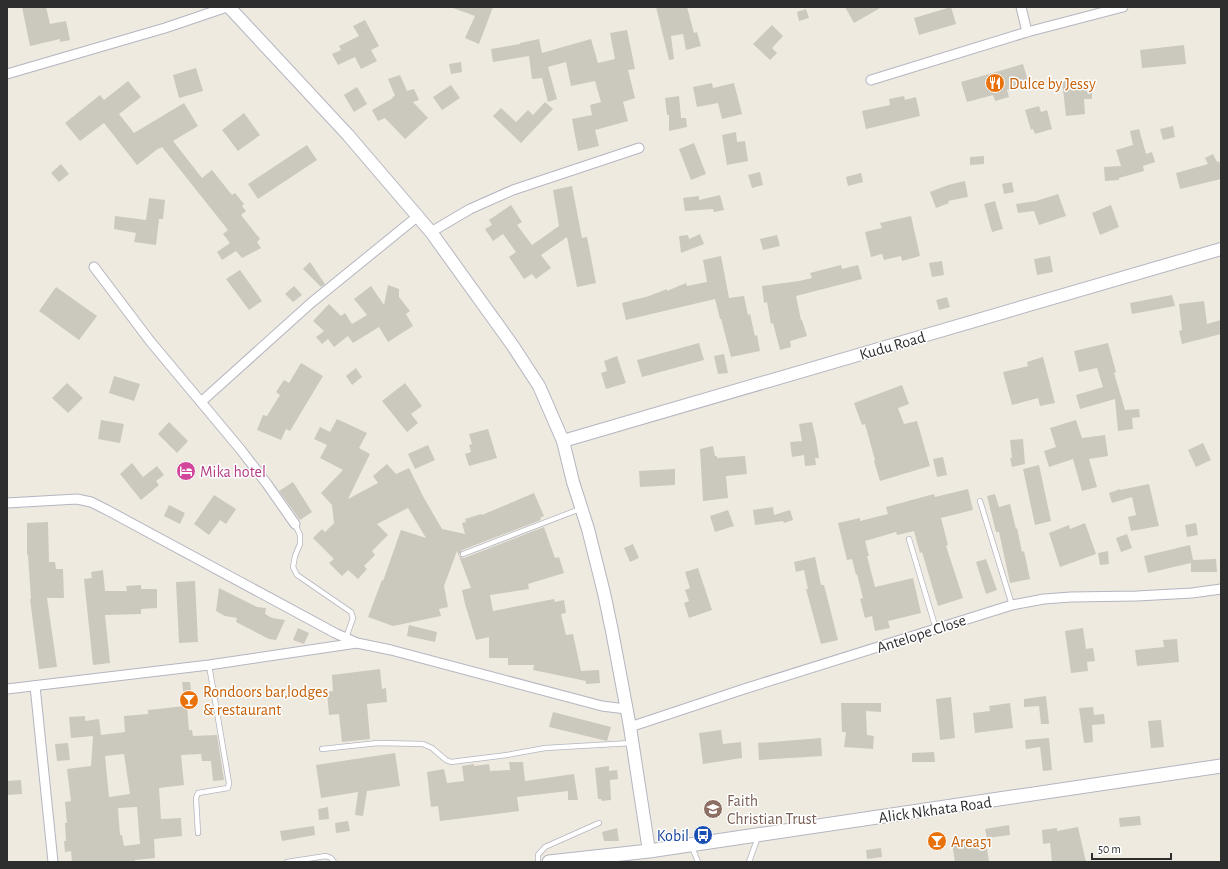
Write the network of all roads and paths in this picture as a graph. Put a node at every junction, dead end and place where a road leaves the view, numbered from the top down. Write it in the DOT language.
graph roads {
  1 [pos="228,7"];
  2 [pos="1021,7"];
  3 [pos="1123,7"];
  4 [pos="1027,32"];
  5 [pos="7,74"];
  6 [pos="871,80"];
  7 [pos="639,148"];
  8 [pos="418,216"];
  9 [pos="431,232"];
  10 [pos="1221,249"];
  11 [pos="94,267"];
  12 [pos="201,402"];
  13 [pos="563,441"];
  14 [pos="980,501"];
  15 [pos="7,503"];
  16 [pos="582,508"];
  17 [pos="295,524"];
  18 [pos="909,539"];
  19 [pos="463,554"];
  20 [pos="1221,589"];
  21 [pos="1012,605"];
  22 [pos="936,629"];
  23 [pos="346,638"];
  24 [pos="357,643"];
  25 [pos="209,665"];
  26 [pos="35,686"];
  27 [pos="7,689"];
  28 [pos="626,710"];
  29 [pos="630,727"];
  30 [pos="632,743"];
  31 [pos="322,749"];
  32 [pos="1221,766"];
  33 [pos="599,823"];
  34 [pos="198,833"];
  35 [pos="759,835"];
  36 [pos="691,845"];
  37 [pos="650,857"];
  38 [pos="53,862"];
  39 [pos="287,862"];
  40 [pos="334,862"];
  41 [pos="538,862"];
  42 [pos="548,862"];
  43 [pos="698,862"];
  44 [pos="749,862"];
  1 -- 5 [label="street"];
  1 -- 8 [label="street"];
  2 -- 4 [label="street"];
  3 -- 4 [label="street"];
  4 -- 6 [label="street"];
  7 -- 9 [label="street"];
  8 -- 9 [label="street"];
  8 -- 12 [label="street"];
  9 -- 13 [label="street"];
  10 -- 13 [label="street, Kudu Road"];
  11 -- 12 [label="street"];
  12 -- 17 [label="street"];
  13 -- 16 [label="street"];
  14 -- 21 [label="lane"];
  15 -- 23 [label="street"];
  16 -- 19 [label="lane"];
  16 -- 28 [label="street"];
  17 -- 23 [label="lane"];
  18 -- 22 [label="lane"];
  20 -- 21 [label="street, Antelope Close"];
  21 -- 22 [label="street, Antelope Close"];
  22 -- 29 [label="street, Antelope Close"];
  23 -- 24 [label="street"];
  24 -- 25 [label="street"];
  24 -- 28 [label="street"];
  25 -- 26 [label="street"];
  25 -- 34 [label="lane"];
  26 -- 27 [label="street"];
  26 -- 38 [label="street"];
  28 -- 29 [label="street"];
  29 -- 30 [label="street"];
  30 -- 31 [label="lane"];
  30 -- 37 [label="street"];
  32 -- 35 [label="main road, Alick Nkhata Road"];
  33 -- 41 [label="lane"];
  35 -- 36 [label="main road, Alick Nkhata Road"];
  35 -- 44 [label="lane"];
  36 -- 37 [label="main road, Alick Nkhata Road"];
  36 -- 43 [label="lane"];
  37 -- 42 [label="main road, Alick Nkhata Road"];
  39 -- 40 [label="lane"];
}
